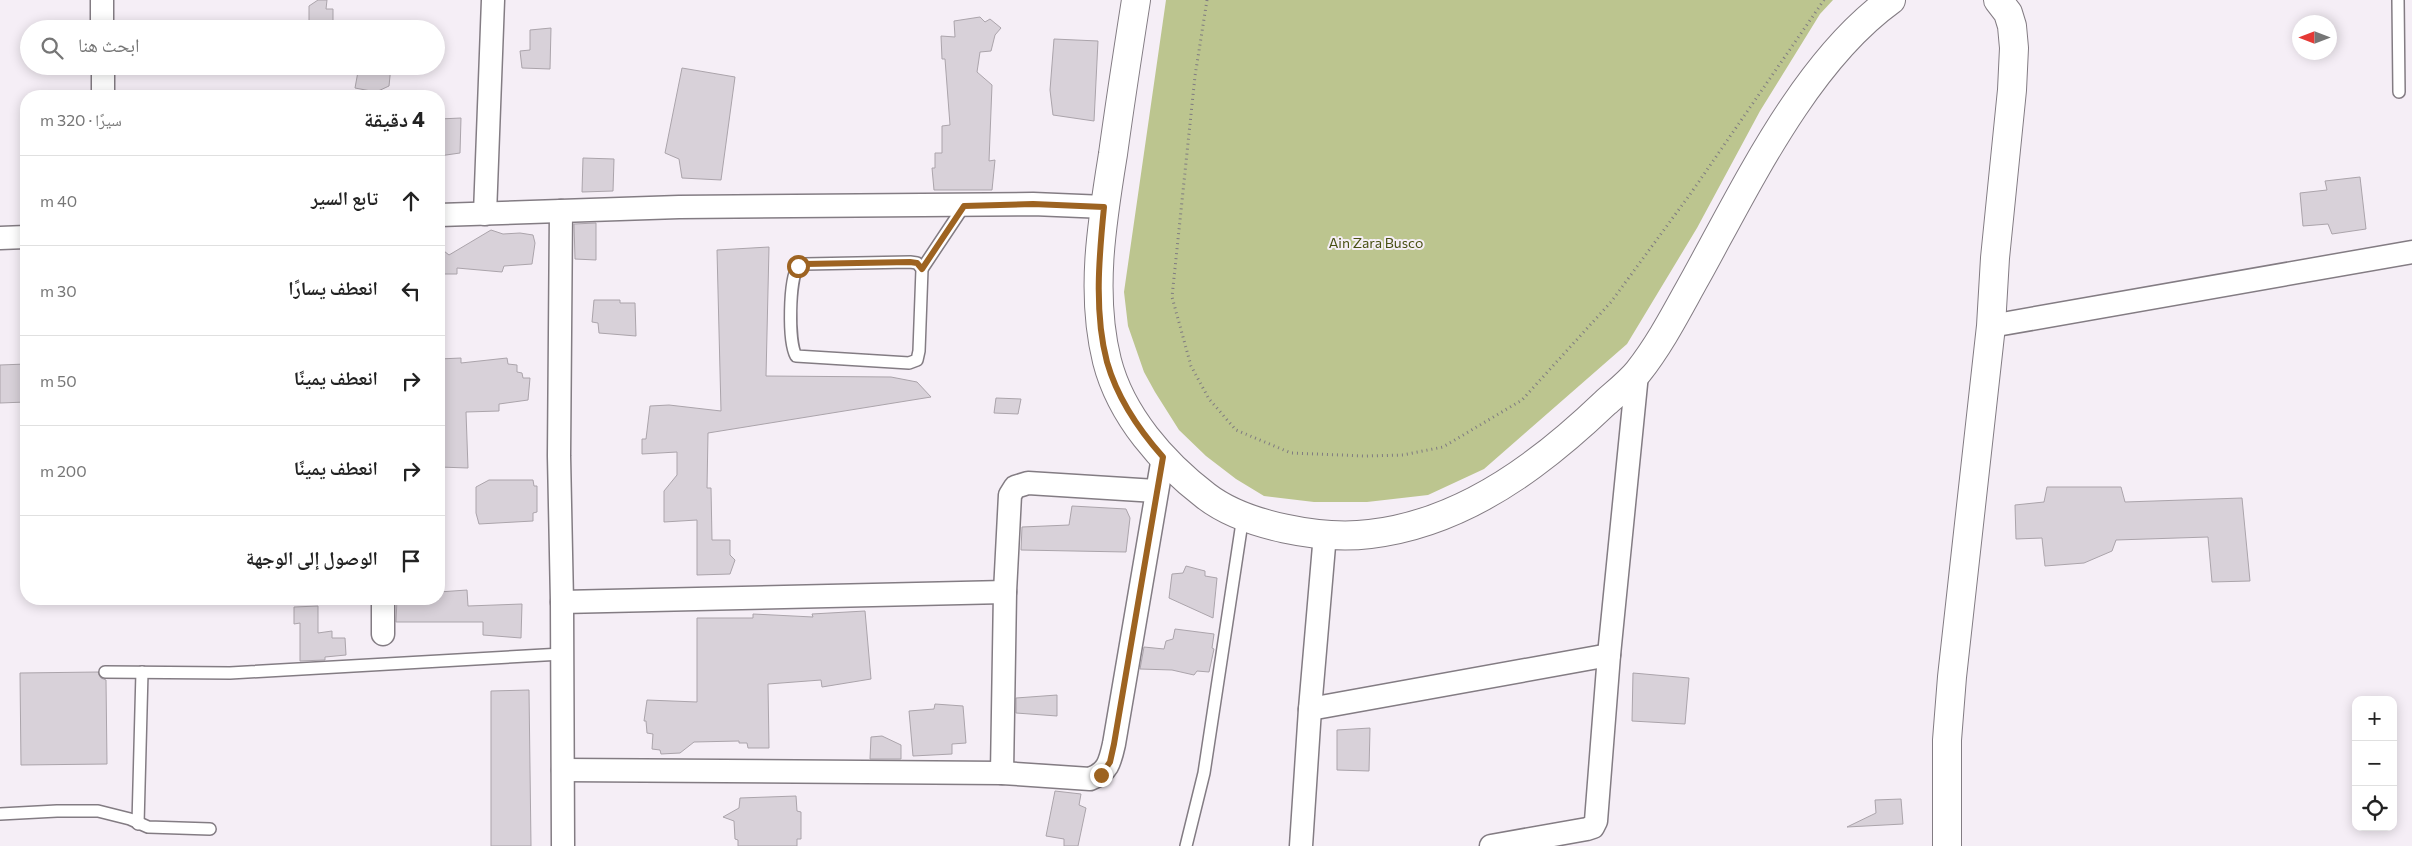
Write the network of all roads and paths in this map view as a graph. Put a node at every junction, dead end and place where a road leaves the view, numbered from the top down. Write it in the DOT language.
graph roads {
  1 [pos="102,0"];
  2 [pos="494,0"];
  3 [pos="1136,0"];
  4 [pos="1207,0"];
  5 [pos="1824,0"];
  6 [pos="1891,0"];
  7 [pos="1998,0"];
  8 [pos="2398,0"];
  9 [pos="102,20"];
  10 [pos="103,75"];
  11 [pos="103,90"];
  12 [pos="2399,92"];
  13 [pos="964,206"];
  14 [pos="1104,207"];
  15 [pos="561,211"];
  16 [pos="485,214"];
  17 [pos="445,215"];
  18 [pos="20,236"];
  19 [pos="0,238"];
  20 [pos="2412,252"];
  21 [pos="922,269"];
  22 [pos="1991,326"];
  23 [pos="1637,374"];
  24 [pos="1163,457"];
  25 [pos="1156,491"];
  26 [pos="1244,515"];
  27 [pos="1325,534"];
  28 [pos="1005,592"];
  29 [pos="562,602"];
  30 [pos="383,605"];
  31 [pos="383,634"];
  32 [pos="562,654"];
  33 [pos="1608,655"];
  34 [pos="105,672"];
  35 [pos="142,672"];
  36 [pos="1310,709"];
  37 [pos="563,770"];
  38 [pos="1002,773"];
  39 [pos="0,814"];
  40 [pos="138,824"];
  41 [pos="210,829"];
  42 [pos="563,846"];
  43 [pos="1186,846"];
  44 [pos="1301,846"];
  45 [pos="1491,846"];
  46 [pos="1947,846"];
  1 -- 9 [label="street"];
  2 -- 16 [label="street"];
  3 -- 14 [label="main road"];
  4 -- 5 [label="path"];
  6 -- 23 [label="main road"];
  7 -- 22 [label="main road"];
  8 -- 12 [label="lane"];
  10 -- 11 [label="street"];
  13 -- 14 [label="street"];
  13 -- 15 [label="street"];
  13 -- 21 [label="lane"];
  14 -- 24 [label="main road"];
  15 -- 16 [label="street"];
  15 -- 29 [label="street"];
  16 -- 17 [label="street"];
  18 -- 19 [label="street"];
  20 -- 22 [label="street"];
  21 -- 21 [label="lane"];
  22 -- 46 [label="main road"];
  23 -- 27 [label="main road"];
  23 -- 33 [label="street"];
  24 -- 25 [label="street"];
  24 -- 26 [label="main road"];
  25 -- 28 [label="street"];
  25 -- 38 [label="street"];
  26 -- 27 [label="main road"];
  26 -- 43 [label="lane"];
  27 -- 36 [label="street"];
  28 -- 29 [label="street"];
  28 -- 38 [label="street"];
  29 -- 32 [label="street"];
  30 -- 31 [label="street"];
  32 -- 35 [label="lane"];
  32 -- 37 [label="street"];
  33 -- 36 [label="street"];
  33 -- 45 [label="street"];
  34 -- 35 [label="lane"];
  35 -- 40 [label="lane"];
  36 -- 44 [label="street"];
  37 -- 38 [label="street"];
  37 -- 42 [label="street"];
  39 -- 40 [label="lane"];
  40 -- 41 [label="lane"];
}
